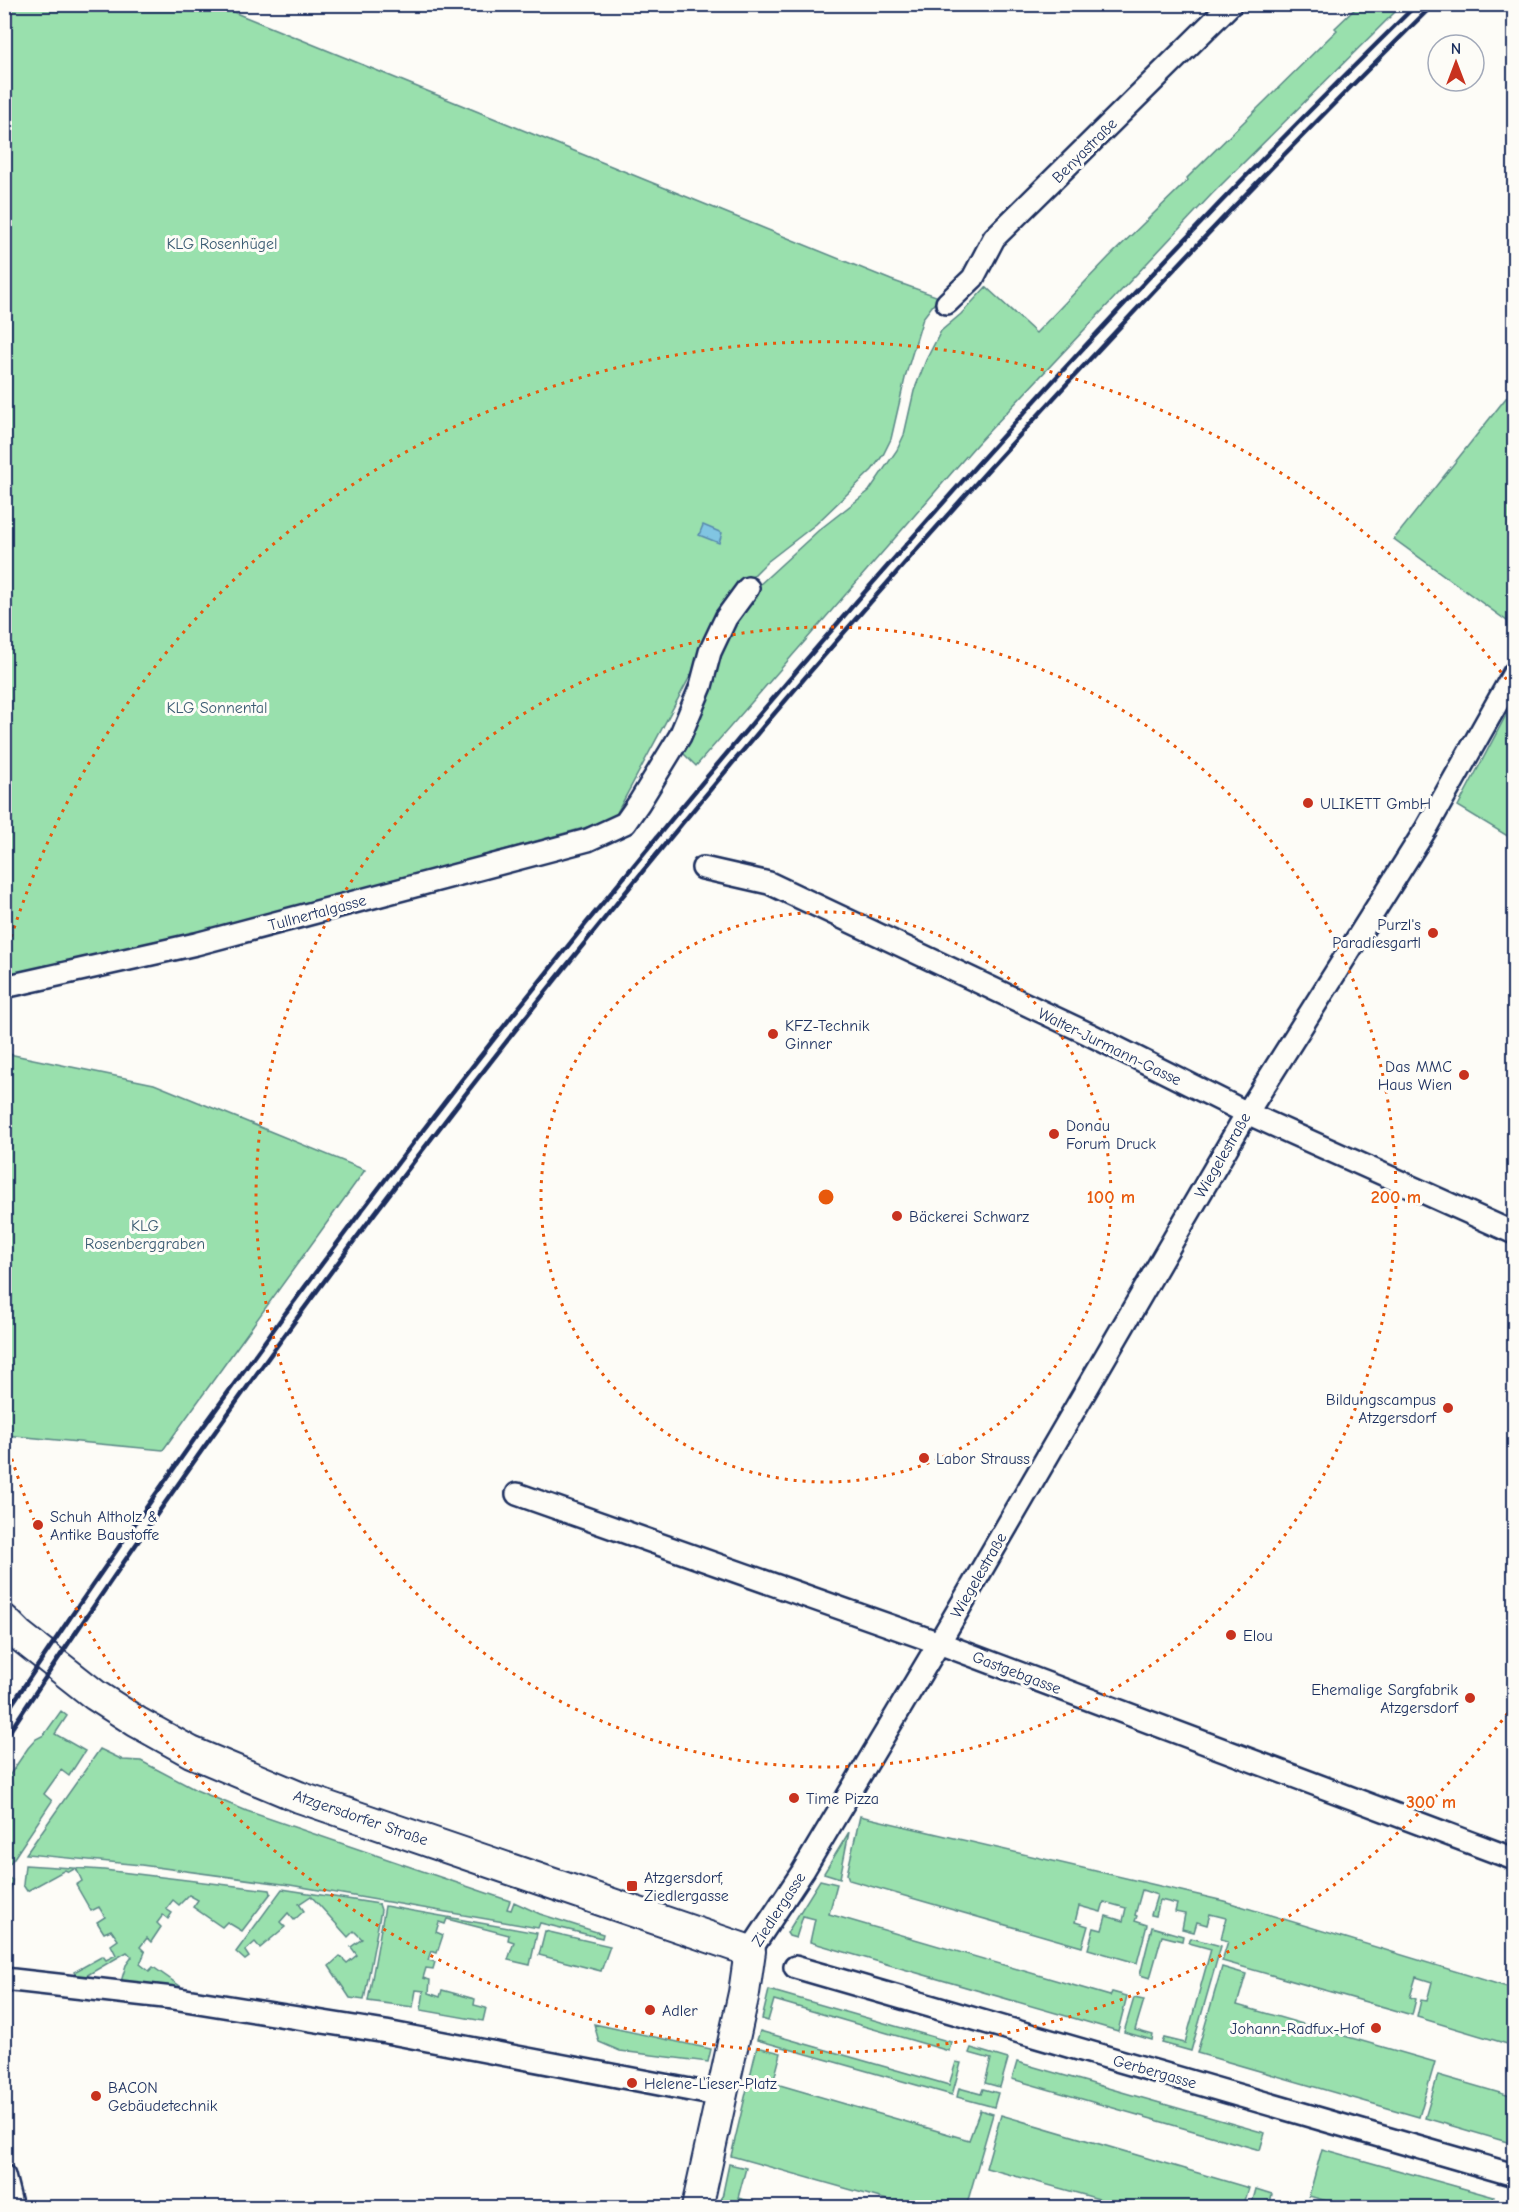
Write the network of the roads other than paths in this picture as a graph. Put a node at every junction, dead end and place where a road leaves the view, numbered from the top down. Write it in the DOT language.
graph roads {
  1 [pos="1231,4"];
  2 [pos="947,303"];
  3 [pos="748,588"];
  4 [pos="1515,674"];
  5 [pos="703,868"];
  6 [pos="4,987"];
  7 [pos="1247,1113"];
  8 [pos="1515,1233"];
  9 [pos="517,1494"];
  10 [pos="4,1620"];
  11 [pos="939,1642"];
  12 [pos="1515,1859"];
  13 [pos="750,1952"];
  14 [pos="795,1967"];
  15 [pos="4,1979"];
  16 [pos="722,2096"];
  17 [pos="1515,2175"];
  18 [pos="4,2176"];
  19 [pos="12,2208"];
  20 [pos="697,2208"];
  1 -- 2 [label="street, Benyastraße"];
  3 -- 6 [label="street, Tullnertalgasse"];
  4 -- 7 [label="street, Wiegelestraße"];
  5 -- 7 [label="street, Walter-Jurmann-Gasse"];
  7 -- 8 [label="street, Walter-Jurmann-Gasse"];
  7 -- 11 [label="street, Wiegelestraße"];
  9 -- 11 [label="street, Gastgebgasse"];
  10 -- 13 [label="street, Atzgersdorfer Straße"];
  11 -- 12 [label="street, Gastgebgasse"];
  11 -- 13 [label="street, Ziedlergasse"];
  13 -- 16 [label="street, Ziedlergasse"];
  14 -- 17 [label="street, Gerbergasse"];
  15 -- 16 [label="street"];
  16 -- 20 [label="street, Ziedlergasse"];
  18 -- 19 [label="street"];
}
